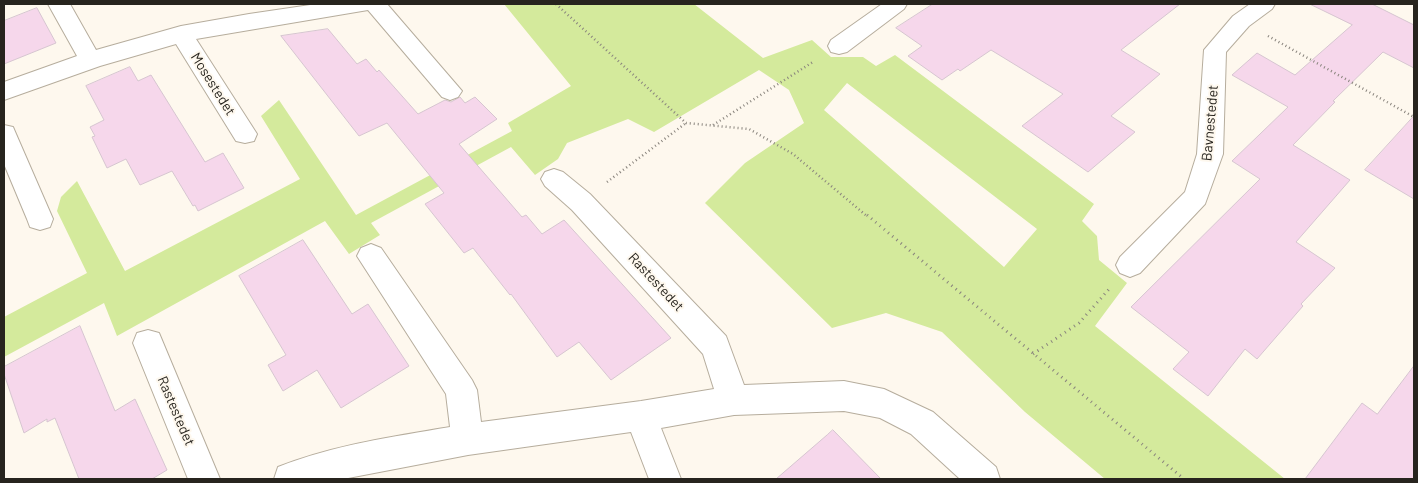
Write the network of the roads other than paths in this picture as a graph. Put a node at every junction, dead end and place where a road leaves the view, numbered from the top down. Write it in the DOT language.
graph roads {
  1 [pos="59,4"];
  2 [pos="364,4"];
  3 [pos="375,4"];
  4 [pos="896,4"];
  5 [pos="1264,4"];
  6 [pos="260,11"];
  7 [pos="181,34"];
  8 [pos="839,46"];
  9 [pos="90,59"];
  10 [pos="4,91"];
  11 [pos="450,91"];
  12 [pos="4,134"];
  13 [pos="245,134"];
  14 [pos="554,179"];
  15 [pos="40,219"];
  16 [pos="371,256"];
  17 [pos="1130,265"];
  18 [pos="148,343"];
  19 [pos="734,400"];
  20 [pos="641,416"];
  21 [pos="468,439"];
  22 [pos="356,470"];
  23 [pos="204,479"];
  24 [pos="290,479"];
  25 [pos="665,479"];
  26 [pos="984,479"];
  1 -- 9 [label="street"];
  2 -- 6 [label="street, Mosestedet"];
  3 -- 11 [label="street"];
  4 -- 8 [label="street"];
  5 -- 17 [label="street, Bavnestedet"];
  6 -- 7 [label="street, Mosestedet"];
  7 -- 9 [label="street, Mosestedet"];
  7 -- 13 [label="street, Mosestedet"];
  9 -- 10 [label="street, Mosestedet"];
  12 -- 15 [label="street"];
  14 -- 19 [label="street, Rastestedet"];
  16 -- 21 [label="street"];
  18 -- 23 [label="street, Rastestedet"];
  19 -- 20 [label="street"];
  19 -- 26 [label="street"];
  20 -- 21 [label="street"];
  20 -- 25 [label="street"];
  21 -- 22 [label="street"];
  22 -- 24 [label="street"];
}
